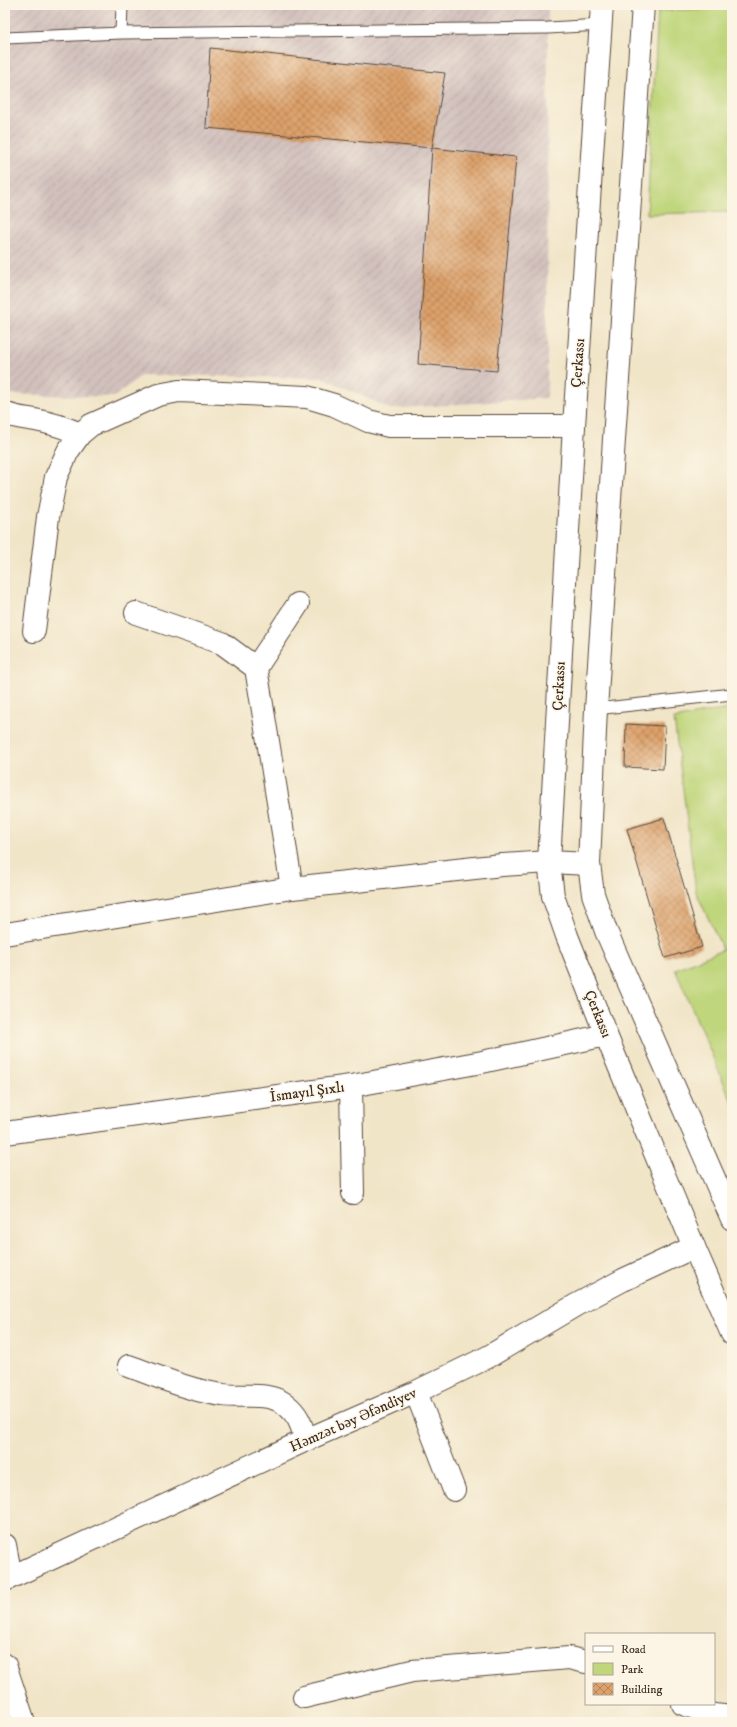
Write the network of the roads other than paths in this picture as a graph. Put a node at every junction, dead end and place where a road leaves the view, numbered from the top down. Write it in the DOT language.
graph roads {
  1 [pos="122,5"];
  2 [pos="642,5"];
  3 [pos="602,15"];
  4 [pos="121,33"];
  5 [pos="5,38"];
  6 [pos="5,413"];
  7 [pos="574,426"];
  8 [pos="80,434"];
  9 [pos="298,604"];
  10 [pos="136,613"];
  11 [pos="34,631"];
  12 [pos="256,668"];
  13 [pos="732,694"];
  14 [pos="596,709"];
  15 [pos="549,862"];
  16 [pos="590,864"];
  17 [pos="292,888"];
  18 [pos="5,934"];
  19 [pos="606,1035"];
  20 [pos="351,1086"];
  21 [pos="5,1133"];
  22 [pos="353,1193"];
  23 [pos="732,1219"];
  24 [pos="694,1247"];
  25 [pos="732,1334"];
  26 [pos="129,1366"];
  27 [pos="416,1392"];
  28 [pos="306,1440"];
  29 [pos="454,1490"];
  30 [pos="5,1545"];
  31 [pos="8,1579"];
  32 [pos="585,1662"];
  33 [pos="5,1665"];
  34 [pos="304,1697"];
  35 [pos="686,1705"];
  36 [pos="718,1718"];
  37 [pos="24,1722"];
  1 -- 4 [label="lane"];
  2 -- 14 [label="street"];
  3 -- 4 [label="lane"];
  3 -- 7 [label="street, Çerkassı"];
  4 -- 5 [label="lane"];
  6 -- 8 [label="street"];
  7 -- 8 [label="street"];
  7 -- 15 [label="street, Çerkassı"];
  8 -- 11 [label="street"];
  9 -- 12 [label="street"];
  10 -- 12 [label="street"];
  12 -- 17 [label="street"];
  13 -- 14 [label="lane"];
  14 -- 16 [label="street"];
  15 -- 16 [label="street"];
  15 -- 17 [label="street"];
  15 -- 19 [label="street, Çerkassı"];
  16 -- 23 [label="street"];
  17 -- 18 [label="street"];
  19 -- 20 [label="street, İsmayıl Şıxlı"];
  19 -- 24 [label="street, Çerkassı"];
  20 -- 21 [label="street, İsmayıl Şıxlı"];
  20 -- 22 [label="street"];
  24 -- 25 [label="street, Çerkassı"];
  24 -- 27 [label="street, Həmzət bəy Əfəndiyev"];
  26 -- 28 [label="street"];
  27 -- 28 [label="street, Həmzət bəy Əfəndiyev"];
  27 -- 29 [label="street"];
  28 -- 31 [label="street, Həmzət bəy Əfəndiyev"];
  30 -- 31 [label="street"];
  32 -- 34 [label="street"];
  33 -- 37 [label="street"];
  35 -- 36 [label="street"];
}
